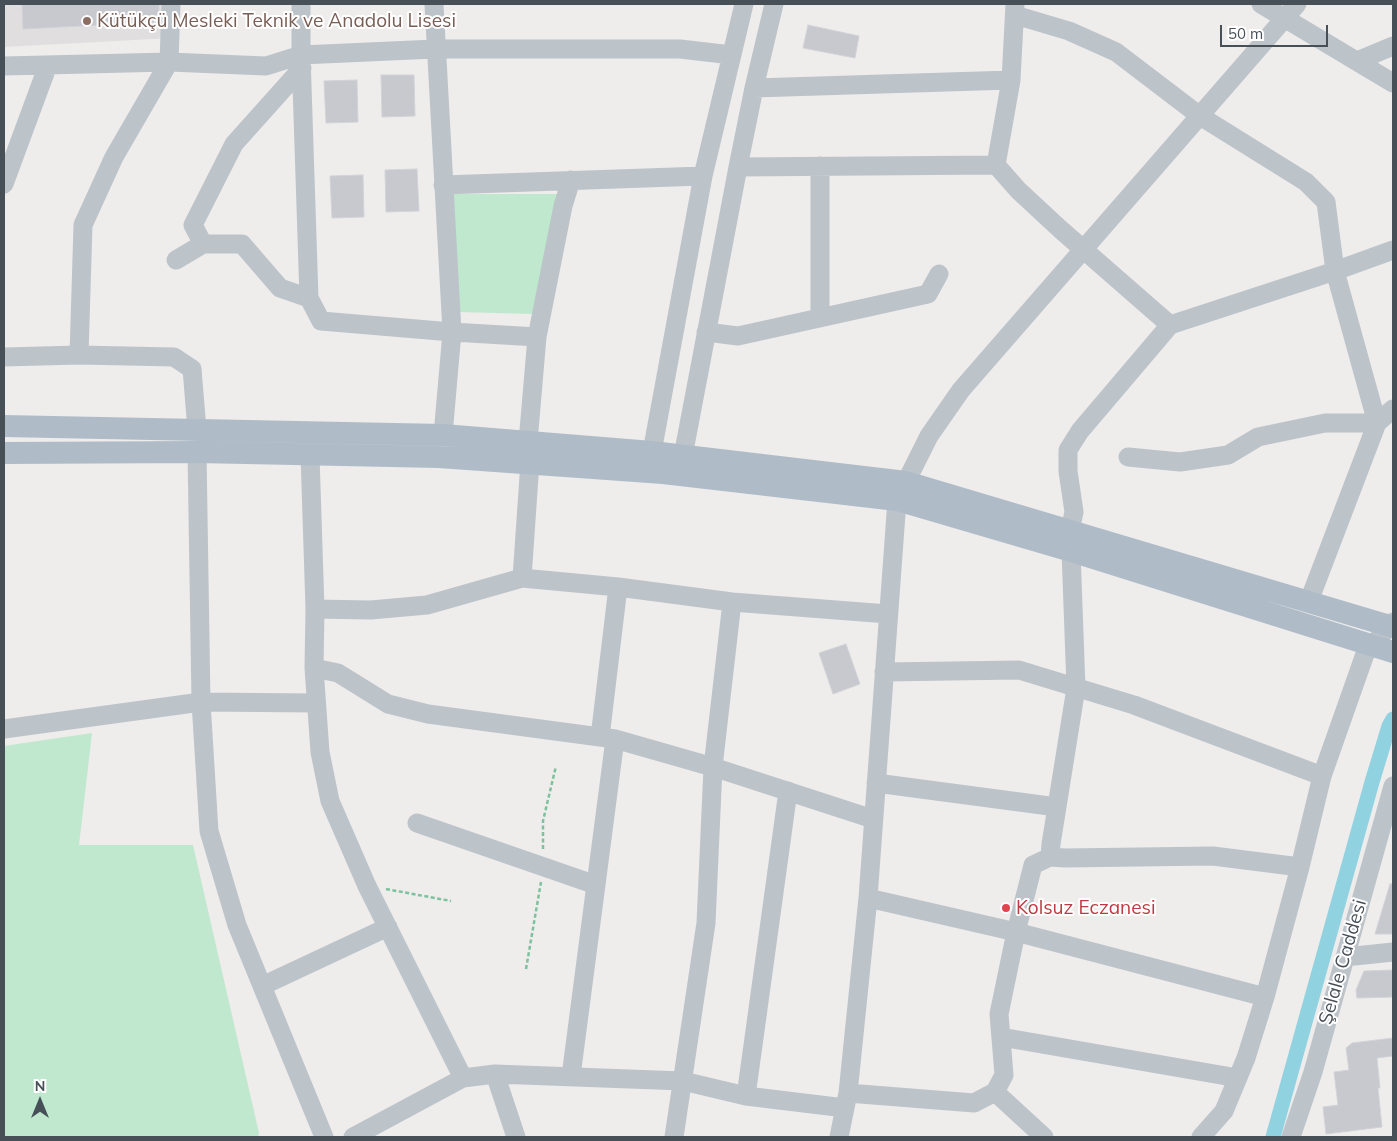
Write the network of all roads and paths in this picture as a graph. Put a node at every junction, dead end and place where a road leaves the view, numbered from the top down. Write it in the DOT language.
graph roads {
  1 [pos="171,4"];
  2 [pos="301,4"];
  3 [pos="434,4"];
  4 [pos="744,4"];
  5 [pos="774,4"];
  6 [pos="1262,4"];
  7 [pos="1297,4"];
  8 [pos="1015,9"];
  9 [pos="1284,19"];
  10 [pos="1393,46"];
  11 [pos="435,49"];
  12 [pos="732,55"];
  13 [pos="1357,61"];
  14 [pos="169,62"];
  15 [pos="302,62"];
  16 [pos="48,65"];
  17 [pos="4,66"];
  18 [pos="1011,80"];
  19 [pos="1393,83"];
  20 [pos="754,88"];
  21 [pos="1200,116"];
  22 [pos="996,165"];
  23 [pos="820,166"];
  24 [pos="738,167"];
  25 [pos="704,176"];
  26 [pos="571,180"];
  27 [pos="4,184"];
  28 [pos="443,184"];
  29 [pos="203,244"];
  30 [pos="1083,250"];
  31 [pos="1393,250"];
  32 [pos="176,260"];
  33 [pos="1335,271"];
  34 [pos="939,274"];
  35 [pos="309,298"];
  36 [pos="820,318"];
  37 [pos="1170,325"];
  38 [pos="452,332"];
  39 [pos="706,332"];
  40 [pos="537,337"];
  41 [pos="78,355"];
  42 [pos="4,357"];
  43 [pos="1393,409"];
  44 [pos="1378,424"];
  45 [pos="4,426"];
  46 [pos="197,430"];
  47 [pos="443,435"];
  48 [pos="197,452"];
  49 [pos="529,452"];
  50 [pos="652,452"];
  51 [pos="4,453"];
  52 [pos="310,455"];
  53 [pos="684,456"];
  54 [pos="1128,457"];
  55 [pos="901,491"];
  56 [pos="1071,541"];
  57 [pos="522,578"];
  58 [pos="618,587"];
  59 [pos="1309,601"];
  60 [pos="732,602"];
  61 [pos="315,609"];
  62 [pos="888,614"];
  63 [pos="1392,625"];
  64 [pos="1383,648"];
  65 [pos="314,668"];
  66 [pos="884,672"];
  67 [pos="1076,688"];
  68 [pos="201,702"];
  69 [pos="316,703"];
  70 [pos="4,729"];
  71 [pos="608,738"];
  72 [pos="556,766"];
  73 [pos="713,767"];
  74 [pos="1322,776"];
  75 [pos="876,784"];
  76 [pos="1393,786"];
  77 [pos="788,791"];
  78 [pos="1057,807"];
  79 [pos="873,819"];
  80 [pos="417,823"];
  81 [pos="1050,857"];
  82 [pos="544,867"];
  83 [pos="1300,867"];
  84 [pos="596,885"];
  85 [pos="367,886"];
  86 [pos="868,898"];
  87 [pos="451,901"];
  88 [pos="388,927"];
  89 [pos="1016,932"];
  90 [pos="1393,952"];
  91 [pos="1345,957"];
  92 [pos="526,969"];
  93 [pos="262,986"];
  94 [pos="1265,997"];
  95 [pos="1001,1037"];
  96 [pos="495,1074"];
  97 [pos="571,1076"];
  98 [pos="463,1078"];
  99 [pos="1238,1078"];
  100 [pos="684,1081"];
  101 [pos="995,1092"];
  102 [pos="746,1096"];
  103 [pos="846,1101"];
  104 [pos="324,1137"];
  105 [pos="353,1137"];
  106 [pos="516,1137"];
  107 [pos="674,1137"];
  108 [pos="840,1137"];
  109 [pos="1044,1137"];
  110 [pos="1201,1137"];
  111 [pos="1291,1137"];
  1 -- 14 [label="street"];
  2 -- 15 [label="street"];
  3 -- 11 [label="street"];
  4 -- 12 [label="street"];
  5 -- 20 [label="street"];
  6 -- 9 [label="street"];
  7 -- 9 [label="street"];
  8 -- 18 [label="street"];
  8 -- 21 [label="street"];
  9 -- 13 [label="street"];
  9 -- 21 [label="street"];
  10 -- 13 [label="street"];
  11 -- 12 [label="street"];
  11 -- 15 [label="street"];
  11 -- 28 [label="street"];
  12 -- 25 [label="street"];
  13 -- 19 [label="street"];
  14 -- 15 [label="street"];
  14 -- 16 [label="street"];
  14 -- 41 [label="street"];
  15 -- 29 [label="street"];
  15 -- 35 [label="street"];
  16 -- 17 [label="street"];
  16 -- 27 [label="street"];
  18 -- 20 [label="street"];
  18 -- 22 [label="street"];
  20 -- 24 [label="street"];
  21 -- 30 [label="street"];
  21 -- 33 [label="street"];
  22 -- 23 [label="street"];
  22 -- 30 [label="street"];
  23 -- 24 [label="street"];
  23 -- 36 [label="street"];
  24 -- 39 [label="street"];
  25 -- 26 [label="street"];
  25 -- 50 [label="street"];
  26 -- 28 [label="street"];
  26 -- 40 [label="street"];
  28 -- 38 [label="street"];
  29 -- 32 [label="street"];
  29 -- 35 [label="street"];
  30 -- 37 [label="street"];
  30 -- 55 [label="street"];
  31 -- 33 [label="street"];
  33 -- 37 [label="street"];
  33 -- 44 [label="street"];
  34 -- 36 [label="street"];
  35 -- 38 [label="street"];
  36 -- 39 [label="street"];
  37 -- 56 [label="street"];
  38 -- 40 [label="street"];
  38 -- 47 [label="street"];
  39 -- 53 [label="street"];
  40 -- 49 [label="street"];
  41 -- 42 [label="street"];
  41 -- 46 [label="street"];
  43 -- 44 [label="street"];
  44 -- 54 [label="street"];
  44 -- 59 [label="street"];
  45 -- 46 [label="main road"];
  46 -- 47 [label="main road"];
  47 -- 49 [label="main road"];
  48 -- 51 [label="main road"];
  48 -- 52 [label="main road"];
  48 -- 68 [label="street"];
  49 -- 50 [label="main road"];
  49 -- 52 [label="main road"];
  49 -- 55 [label="main road"];
  49 -- 57 [label="street"];
  50 -- 53 [label="main road"];
  52 -- 61 [label="street"];
  53 -- 55 [label="main road"];
  55 -- 56 [label="main road"];
  55 -- 62 [label="street"];
  56 -- 59 [label="main road"];
  56 -- 64 [label="main road"];
  56 -- 67 [label="street"];
  57 -- 58 [label="street"];
  57 -- 61 [label="street"];
  58 -- 60 [label="street"];
  58 -- 71 [label="street"];
  59 -- 63 [label="main road"];
  60 -- 62 [label="street"];
  60 -- 73 [label="street"];
  61 -- 65 [label="street"];
  62 -- 66 [label="street"];
  63 -- 64 [label="street"];
  64 -- 74 [label="street"];
  65 -- 69 [label="street"];
  65 -- 71 [label="street"];
  66 -- 67 [label="street"];
  66 -- 75 [label="street"];
  67 -- 74 [label="street"];
  67 -- 78 [label="street"];
  68 -- 69 [label="street"];
  68 -- 70 [label="street"];
  68 -- 93 [label="street"];
  69 -- 85 [label="street"];
  71 -- 73 [label="street"];
  71 -- 84 [label="street"];
  72 -- 82 [label="path"];
  73 -- 77 [label="street"];
  73 -- 100 [label="street"];
  74 -- 83 [label="street"];
  75 -- 78 [label="street"];
  75 -- 79 [label="street"];
  76 -- 91 [label="street, Şelale Caddesi"];
  77 -- 79 [label="street"];
  77 -- 102 [label="street"];
  78 -- 81 [label="street"];
  79 -- 86 [label="street"];
  80 -- 82 [label="street"];
  81 -- 83 [label="street"];
  81 -- 89 [label="street"];
  82 -- 84 [label="street"];
  82 -- 92 [label="path"];
  83 -- 94 [label="street"];
  84 -- 97 [label="street"];
  85 -- 87 [label="path"];
  85 -- 88 [label="street"];
  86 -- 89 [label="street"];
  86 -- 103 [label="street"];
  88 -- 93 [label="street"];
  88 -- 98 [label="street"];
  89 -- 94 [label="street"];
  89 -- 95 [label="street"];
  90 -- 91 [label="street"];
  91 -- 111 [label="street, Şelale Caddesi"];
  93 -- 104 [label="street"];
  94 -- 99 [label="street"];
  95 -- 99 [label="street"];
  95 -- 101 [label="street"];
  96 -- 97 [label="street"];
  96 -- 98 [label="street"];
  96 -- 106 [label="street"];
  97 -- 100 [label="street"];
  98 -- 105 [label="street"];
  99 -- 110 [label="street"];
  100 -- 102 [label="street"];
  100 -- 107 [label="street"];
  101 -- 103 [label="street"];
  101 -- 109 [label="street"];
  102 -- 103 [label="street"];
  103 -- 108 [label="street"];
}
